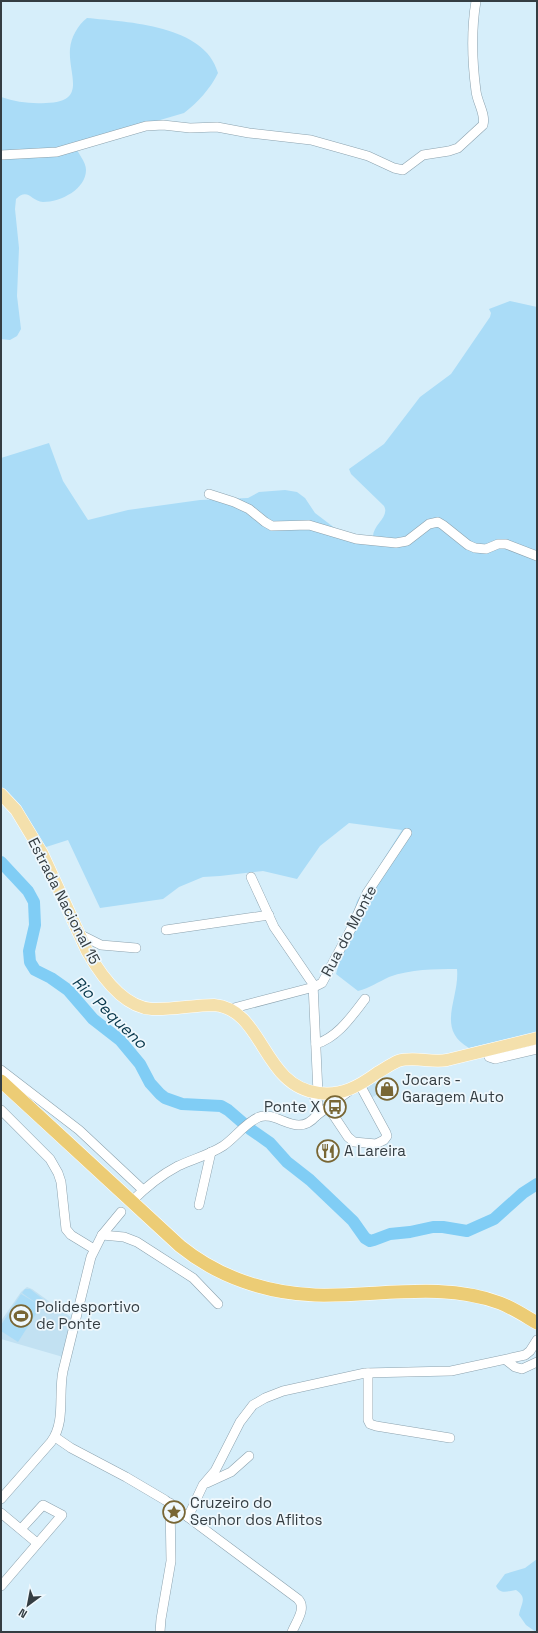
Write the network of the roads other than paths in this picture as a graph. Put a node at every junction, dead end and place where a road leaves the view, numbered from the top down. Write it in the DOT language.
graph roads {
  1 [pos="476,1"];
  2 [pos="1,155"];
  3 [pos="210,494"];
  4 [pos="537,556"];
  5 [pos="1,794"];
  6 [pos="407,833"];
  7 [pos="251,877"];
  8 [pos="269,915"];
  9 [pos="166,930"];
  10 [pos="77,933"];
  11 [pos="136,948"];
  12 [pos="314,987"];
  13 [pos="365,999"];
  14 [pos="230,1009"];
  15 [pos="537,1038"];
  16 [pos="316,1044"];
  17 [pos="537,1049"];
  18 [pos="487,1050"];
  19 [pos="1,1070"];
  20 [pos="1,1081"];
  21 [pos="356,1087"];
  22 [pos="1,1090"];
  23 [pos="322,1094"];
  24 [pos="1,1110"];
  25 [pos="321,1111"];
  26 [pos="211,1152"];
  27 [pos="143,1190"];
  28 [pos="132,1201"];
  29 [pos="199,1205"];
  30 [pos="121,1212"];
  31 [pos="102,1235"];
  32 [pos="94,1249"];
  33 [pos="218,1304"];
  34 [pos="537,1323"];
  35 [pos="537,1332"];
  36 [pos="537,1340"];
  37 [pos="506,1360"];
  38 [pos="537,1362"];
  39 [pos="368,1373"];
  40 [pos="55,1437"];
  41 [pos="450,1438"];
  42 [pos="249,1456"];
  43 [pos="203,1485"];
  44 [pos="1,1499"];
  45 [pos="170,1504"];
  46 [pos="1,1513"];
  47 [pos="185,1515"];
  48 [pos="170,1522"];
  49 [pos="21,1529"];
  50 [pos="37,1544"];
  51 [pos="1,1586"];
  52 [pos="160,1632"];
  53 [pos="292,1632"];
  1 -- 2 [label="street"];
  3 -- 4 [label="street"];
  5 -- 10 [label="main road, Estrada Nacional 15"];
  6 -- 12 [label="street, Rua do Monte"];
  7 -- 8 [label="street"];
  8 -- 9 [label="street"];
  8 -- 12 [label="street"];
  10 -- 11 [label="street"];
  10 -- 14 [label="main road, Estrada Nacional 15"];
  12 -- 14 [label="street"];
  12 -- 16 [label="street"];
  13 -- 16 [label="street"];
  14 -- 23 [label="main road, Estrada Nacional 15"];
  15 -- 18 [label="main road"];
  16 -- 23 [label="street"];
  17 -- 18 [label="street"];
  18 -- 21 [label="main road"];
  19 -- 27 [label="street"];
  20 -- 34 [label="highway"];
  21 -- 23 [label="main road"];
  21 -- 25 [label="street"];
  21 -- 25 [label="street"];
  22 -- 35 [label="highway"];
  23 -- 25 [label="street"];
  23 -- 25 [label="street"];
  24 -- 32 [label="street"];
  25 -- 26 [label="street"];
  26 -- 27 [label="street"];
  26 -- 29 [label="street"];
  27 -- 28 [label="street"];
  30 -- 31 [label="street"];
  31 -- 32 [label="street"];
  31 -- 33 [label="street"];
  32 -- 40 [label="street"];
  36 -- 37 [label="street"];
  37 -- 38 [label="street"];
  37 -- 39 [label="street"];
  39 -- 41 [label="street"];
  39 -- 43 [label="street"];
  40 -- 44 [label="street"];
  40 -- 45 [label="street"];
  42 -- 43 [label="street"];
  43 -- 47 [label="street"];
  45 -- 47 [label="street"];
  45 -- 48 [label="street"];
  46 -- 49 [label="street"];
  47 -- 48 [label="street"];
  47 -- 53 [label="street"];
  48 -- 52 [label="street"];
  49 -- 50 [label="street"];
  49 -- 50 [label="street"];
  50 -- 51 [label="street"];
}
